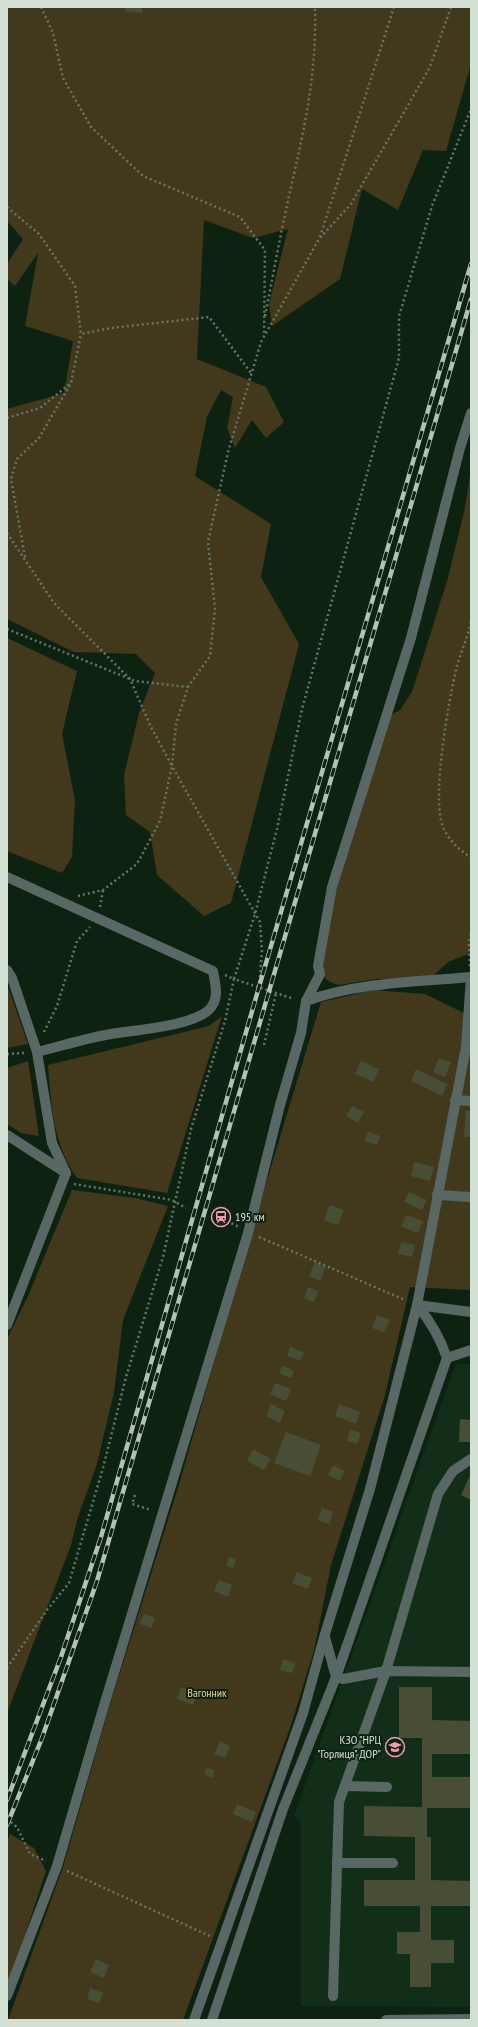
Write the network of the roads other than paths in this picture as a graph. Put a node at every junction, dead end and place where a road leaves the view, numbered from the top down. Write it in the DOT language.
graph roads {
  1 [pos="471,413"];
  2 [pos="7,877"];
  3 [pos="7,970"];
  4 [pos="471,977"];
  5 [pos="306,1001"];
  6 [pos="37,1052"];
  7 [pos="455,1100"];
  8 [pos="471,1101"];
  9 [pos="7,1135"];
  10 [pos="66,1173"];
  11 [pos="437,1196"];
  12 [pos="471,1197"];
  13 [pos="417,1305"];
  14 [pos="471,1312"];
  15 [pos="7,1325"];
  16 [pos="471,1350"];
  17 [pos="447,1358"];
  18 [pos="471,1459"];
  19 [pos="325,1634"];
  20 [pos="386,1671"];
  21 [pos="471,1672"];
  22 [pos="336,1677"];
  23 [pos="345,1786"];
  24 [pos="387,1787"];
  25 [pos="337,1863"];
  26 [pos="393,1863"];
  27 [pos="7,1996"];
  28 [pos="333,1996"];
  29 [pos="471,2019"];
  30 [pos="194,2020"];
  31 [pos="212,2020"];
  32 [pos="386,2020"];
  1 -- 5 [label="street"];
  2 -- 6 [label="street"];
  3 -- 6 [label="street"];
  4 -- 5 [label="street"];
  4 -- 7 [label="street"];
  5 -- 27 [label="street"];
  6 -- 10 [label="street"];
  7 -- 8 [label="street"];
  7 -- 11 [label="street"];
  9 -- 10 [label="street"];
  10 -- 15 [label="street"];
  11 -- 12 [label="street"];
  11 -- 13 [label="street"];
  13 -- 14 [label="street"];
  13 -- 17 [label="street"];
  13 -- 19 [label="street"];
  16 -- 17 [label="street"];
  17 -- 22 [label="street"];
  18 -- 20 [label="street"];
  19 -- 22 [label="street"];
  19 -- 30 [label="street"];
  20 -- 21 [label="street"];
  20 -- 22 [label="street"];
  20 -- 23 [label="street"];
  22 -- 31 [label="street"];
  23 -- 24 [label="street"];
  23 -- 25 [label="street"];
  25 -- 26 [label="street"];
  25 -- 28 [label="street"];
  29 -- 32 [label="street"];
}
